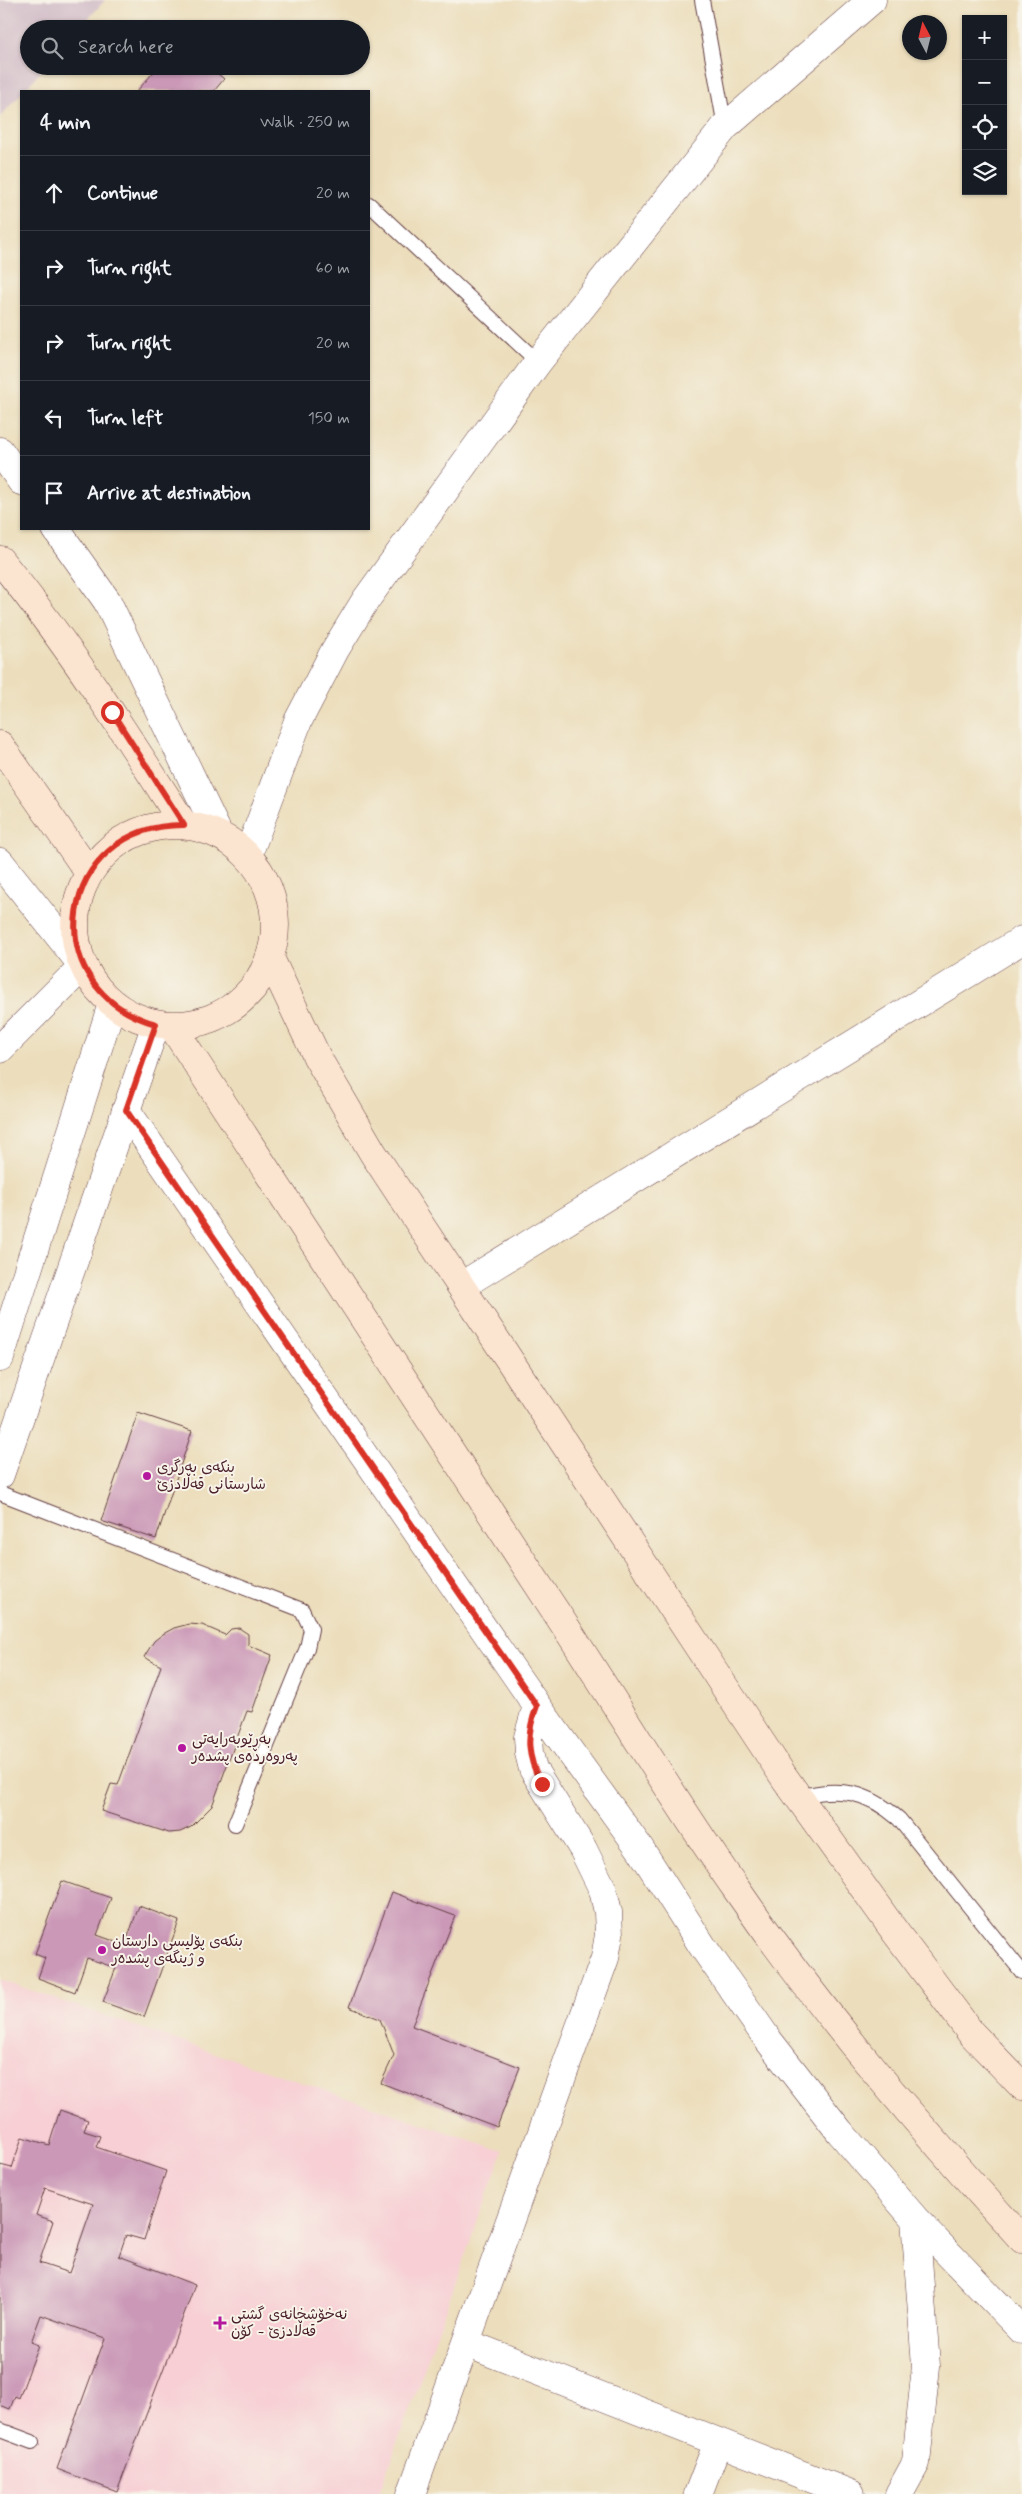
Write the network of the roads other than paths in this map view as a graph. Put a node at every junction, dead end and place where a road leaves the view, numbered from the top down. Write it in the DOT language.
graph roads {
  1 [pos="702,0"];
  2 [pos="872,0"];
  3 [pos="726,127"];
  4 [pos="370,205"];
  5 [pos="538,362"];
  6 [pos="0,451"];
  7 [pos="20,480"];
  8 [pos="57,530"];
  9 [pos="0,560"];
  10 [pos="0,745"];
  11 [pos="184,825"];
  12 [pos="219,835"];
  13 [pos="248,855"];
  14 [pos="0,862"];
  15 [pos="89,873"];
  16 [pos="1022,940"];
  17 [pos="270,958"];
  18 [pos="83,966"];
  19 [pos="112,1004"];
  20 [pos="164,1025"];
  21 [pos="0,1049"];
  22 [pos="126,1110"];
  23 [pos="461,1286"];
  24 [pos="2,1345"];
  25 [pos="11,1404"];
  26 [pos="0,1476"];
  27 [pos="0,1493"];
  28 [pos="537,1706"];
  29 [pos="798,1796"];
  30 [pos="235,1824"];
  31 [pos="1022,1972"];
  32 [pos="1022,2086"];
  33 [pos="914,2219"];
  34 [pos="1022,2239"];
  35 [pos="1022,2330"];
  36 [pos="466,2343"];
  37 [pos="0,2430"];
  38 [pos="32,2442"];
  39 [pos="718,2442"];
  40 [pos="411,2494"];
  41 [pos="698,2494"];
  42 [pos="851,2494"];
  43 [pos="899,2494"];
  1 -- 3 [label="lane"];
  2 -- 3 [label="street"];
  3 -- 5 [label="street"];
  4 -- 5 [label="lane"];
  5 -- 13 [label="street"];
  6 -- 7 [label="street"];
  8 -- 12 [label="street"];
  9 -- 11 [label="main road"];
  10 -- 15 [label="main road"];
  11 -- 12 [label="main road"];
  11 -- 15 [label="main road"];
  12 -- 13 [label="main road"];
  13 -- 17 [label="main road"];
  14 -- 18 [label="street"];
  15 -- 18 [label="main road"];
  16 -- 23 [label="street"];
  17 -- 20 [label="main road"];
  17 -- 23 [label="main road"];
  18 -- 19 [label="main road"];
  18 -- 21 [label="street"];
  19 -- 20 [label="main road"];
  19 -- 24 [label="street"];
  20 -- 22 [label="street"];
  20 -- 34 [label="main road"];
  22 -- 25 [label="street"];
  22 -- 28 [label="street"];
  23 -- 29 [label="main road"];
  25 -- 26 [label="street"];
  27 -- 30 [label="lane"];
  28 -- 33 [label="street"];
  28 -- 36 [label="street"];
  29 -- 31 [label="lane"];
  29 -- 32 [label="main road"];
  33 -- 35 [label="street"];
  33 -- 43 [label="street"];
  36 -- 39 [label="street"];
  36 -- 40 [label="street"];
  37 -- 38 [label="lane"];
  39 -- 41 [label="street"];
  39 -- 42 [label="street"];
}
